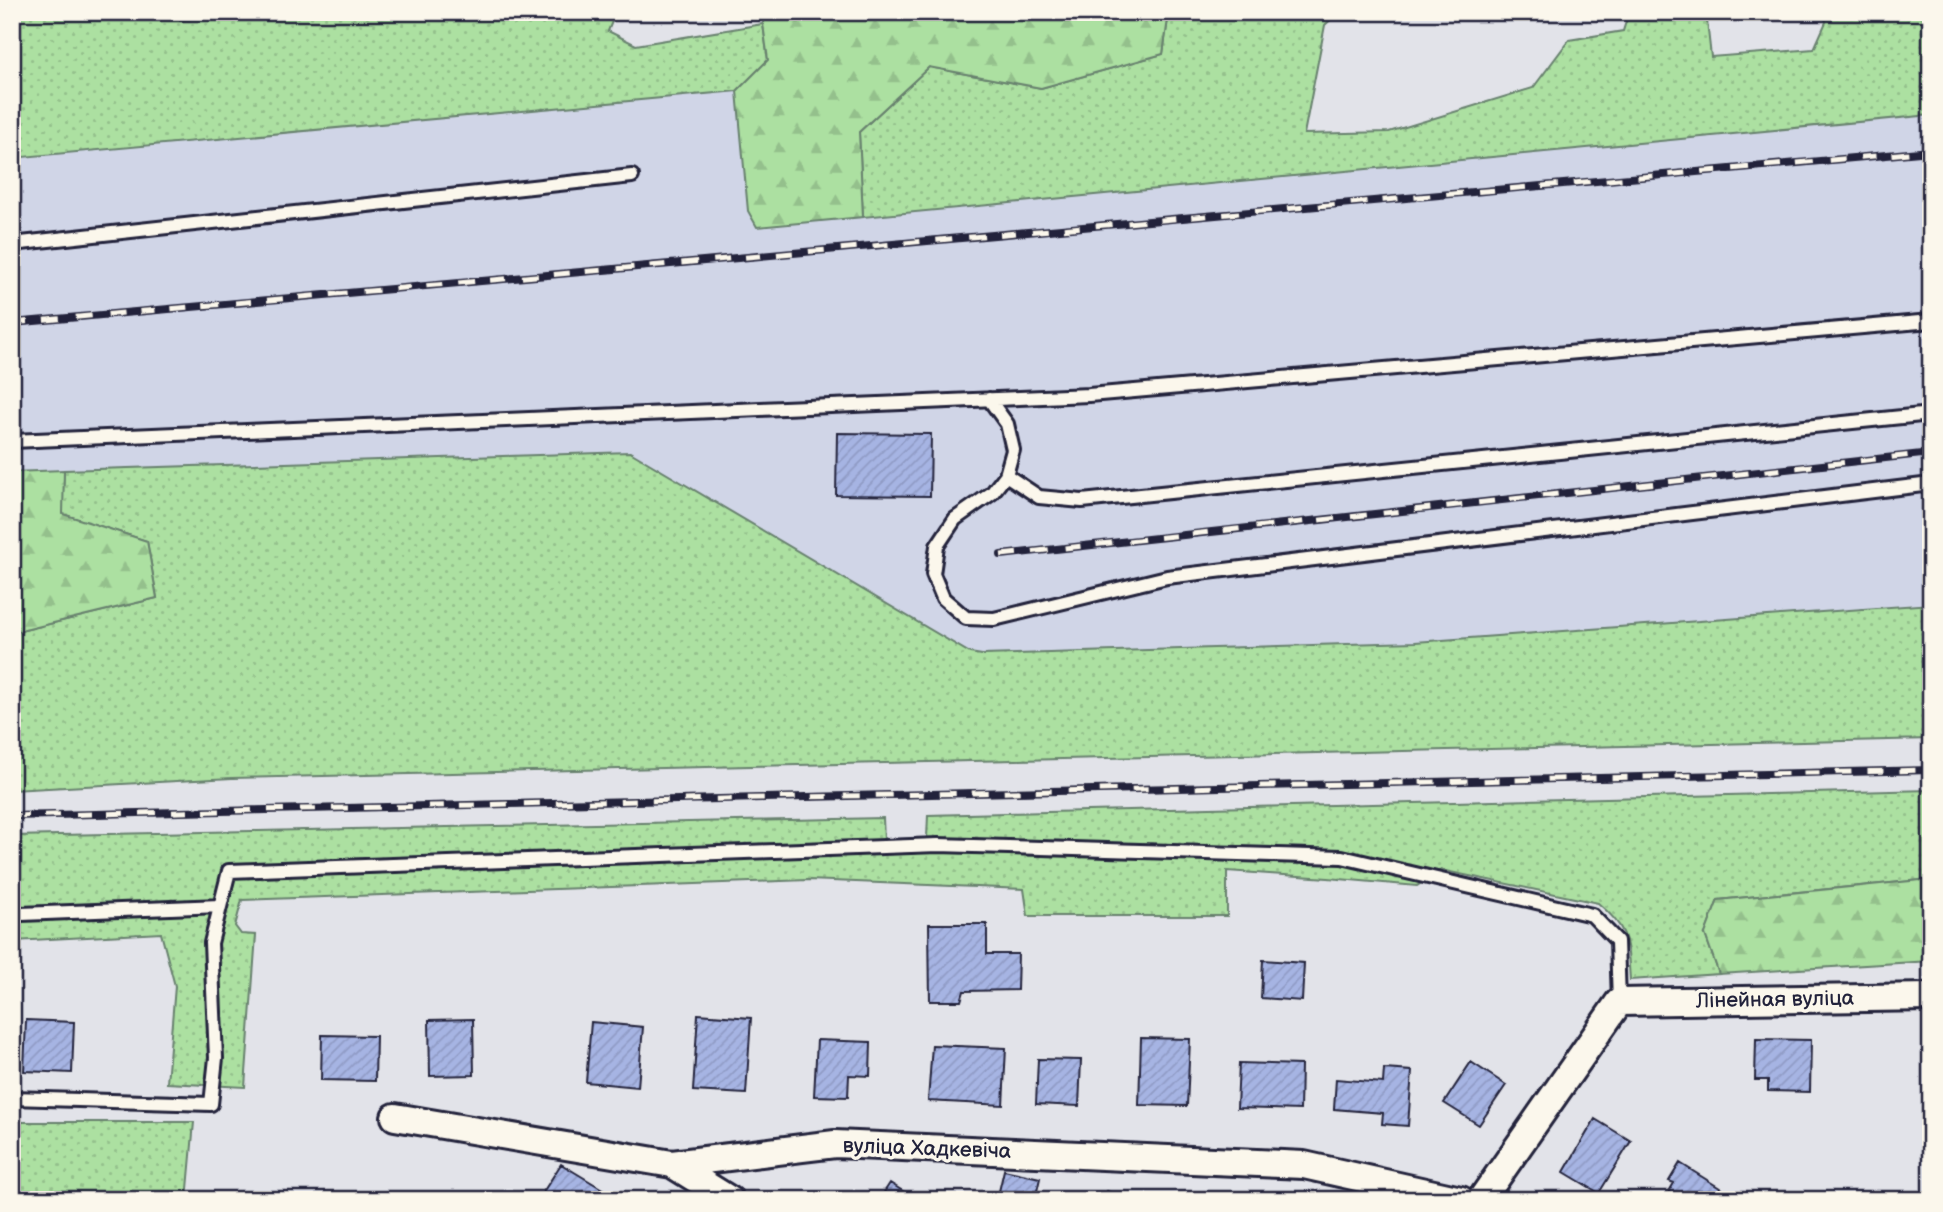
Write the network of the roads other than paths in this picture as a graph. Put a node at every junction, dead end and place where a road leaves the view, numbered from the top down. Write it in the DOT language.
graph roads {
  1 [pos="632,176"];
  2 [pos="12,244"];
  3 [pos="1931,321"];
  4 [pos="989,400"];
  5 [pos="1931,414"];
  6 [pos="12,441"];
  7 [pos="1006,475"];
  8 [pos="1931,484"];
  9 [pos="220,906"];
  10 [pos="21,914"];
  11 [pos="1931,997"];
  12 [pos="1619,1002"];
  13 [pos="12,1098"];
  14 [pos="394,1117"];
  15 [pos="672,1164"];
  16 [pos="730,1200"];
  17 [pos="1461,1200"];
  18 [pos="1481,1200"];
  1 -- 2 [label="lane"];
  3 -- 4 [label="lane"];
  4 -- 6 [label="lane"];
  4 -- 7 [label="lane"];
  5 -- 7 [label="lane"];
  7 -- 8 [label="lane"];
  9 -- 10 [label="lane"];
  9 -- 12 [label="lane"];
  9 -- 13 [label="lane"];
  11 -- 12 [label="street, Лінейная вуліца"];
  12 -- 18 [label="street"];
  14 -- 15 [label="street, вуліца Хадкевіча"];
  15 -- 16 [label="street"];
  15 -- 17 [label="street, вуліца Хадкевіча"];
}
